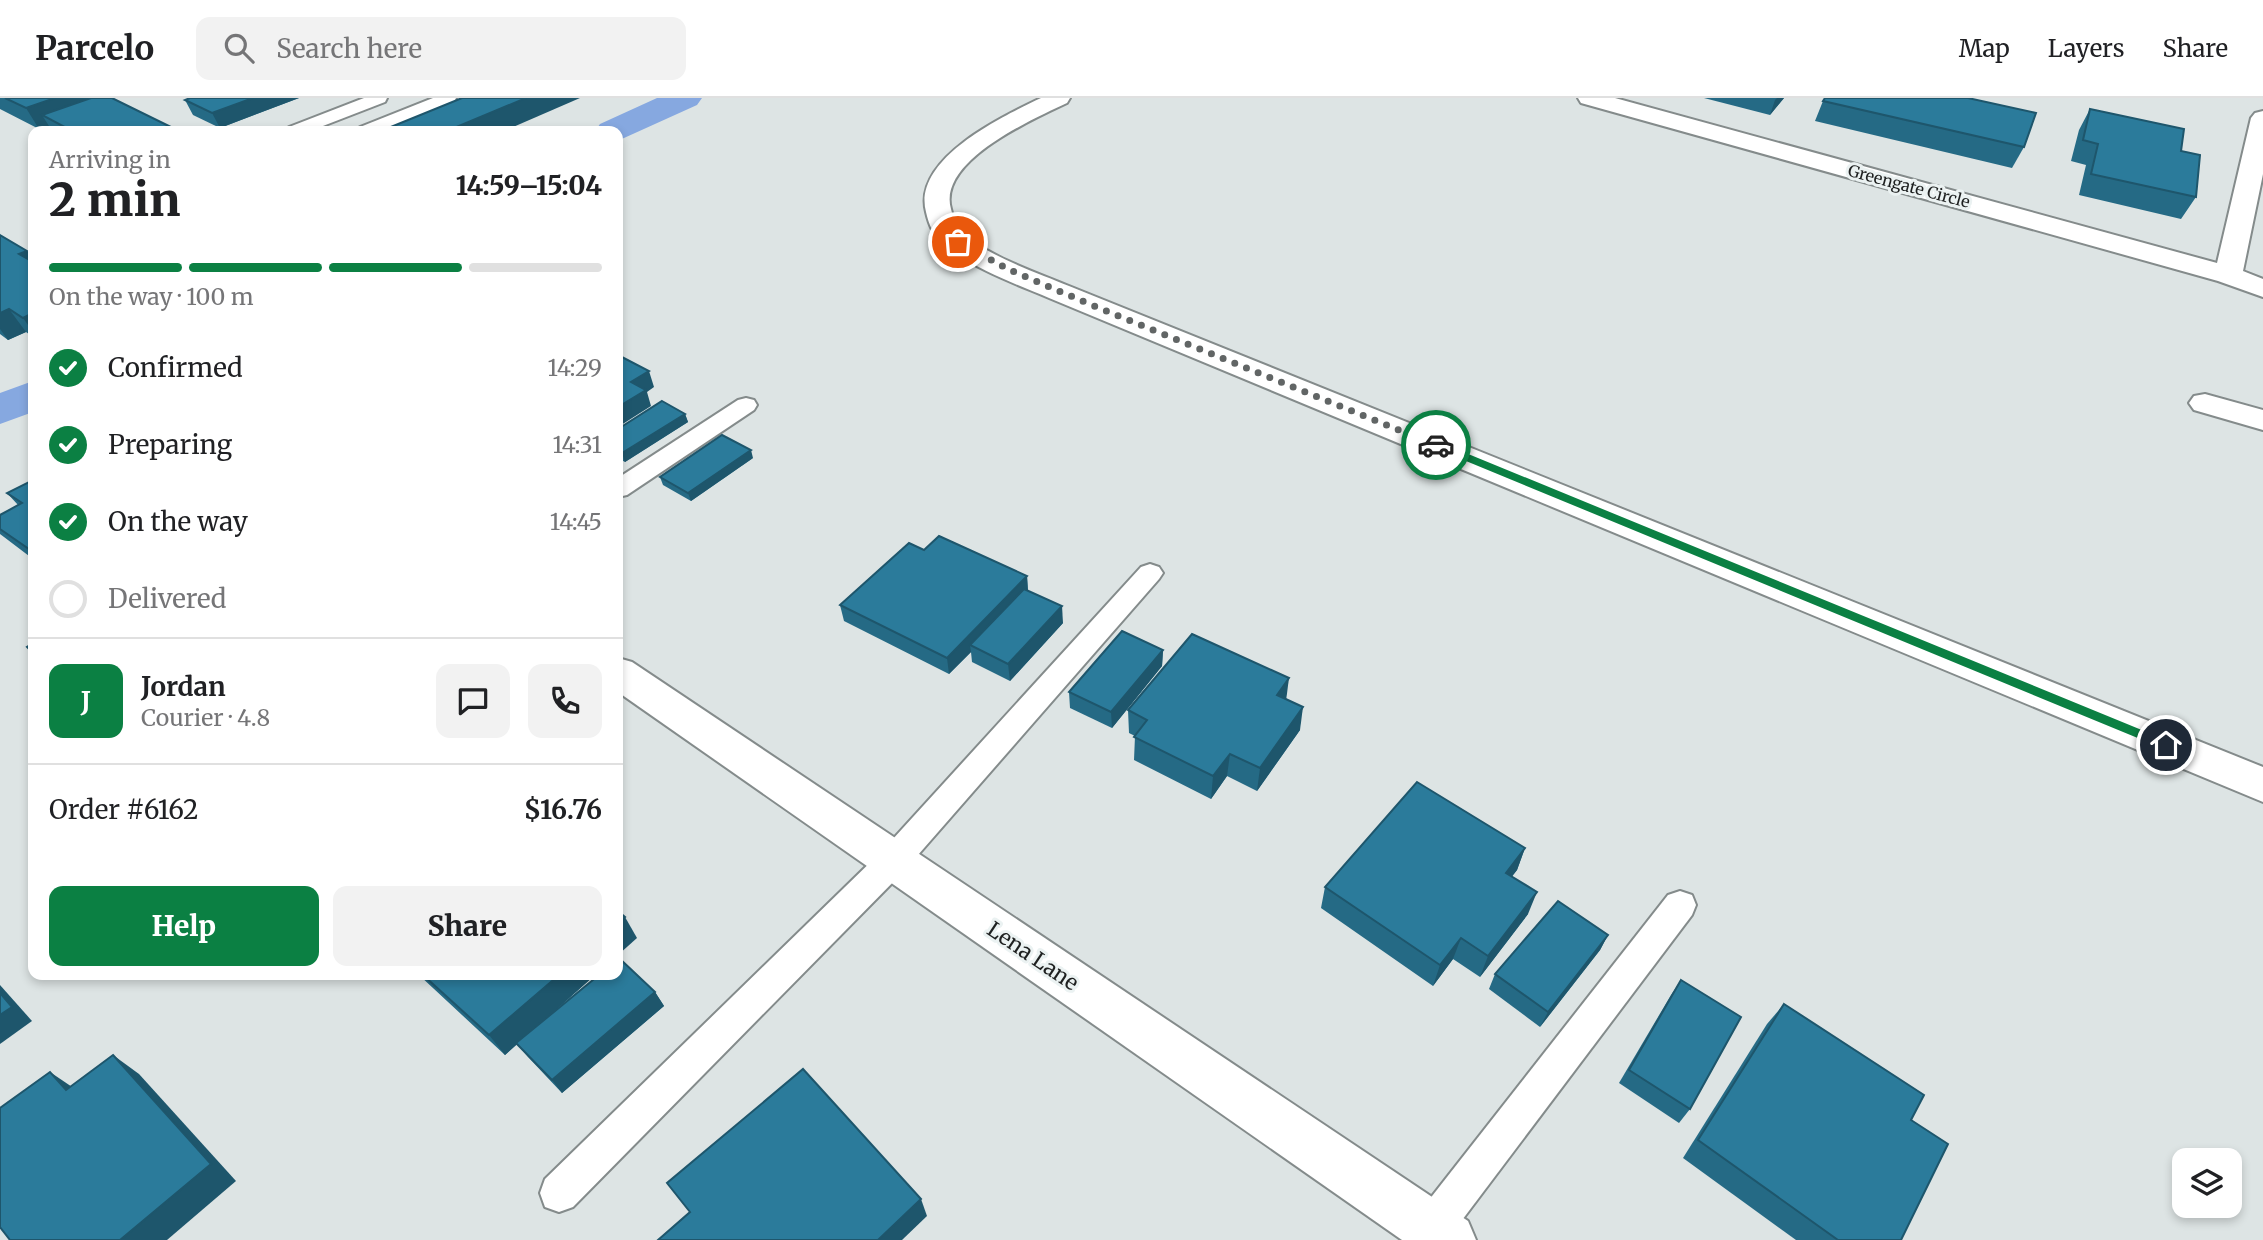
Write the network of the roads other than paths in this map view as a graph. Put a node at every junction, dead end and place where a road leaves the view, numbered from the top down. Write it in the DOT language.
graph roads {
  1 [pos="379,98"];
  2 [pos="448,98"];
  3 [pos="1059,98"];
  4 [pos="1589,98"];
  5 [pos="2263,118"];
  6 [pos="308,126"];
  7 [pos="378,126"];
  8 [pos="2228,275"];
  9 [pos="2263,289"];
  10 [pos="2205,403"];
  11 [pos="746,405"];
  12 [pos="2263,420"];
  13 [pos="623,486"];
  14 [pos="1150,573"];
  15 [pos="623,675"];
  16 [pos="2263,785"];
  17 [pos="893,861"];
  18 [pos="1681,905"];
  19 [pos="559,1193"];
  20 [pos="1436,1236"];
  1 -- 6 [label="lane"];
  2 -- 7 [label="lane"];
  3 -- 16 [label="street"];
  4 -- 8 [label="street, Greengate Circle"];
  5 -- 8 [label="street"];
  8 -- 9 [label="street, Greengate Circle"];
  10 -- 12 [label="street"];
  11 -- 13 [label="lane"];
  14 -- 17 [label="lane"];
  15 -- 17 [label="street, Lena Lane"];
  17 -- 19 [label="lane"];
  17 -- 20 [label="street, Lena Lane"];
  18 -- 20 [label="lane"];
}
